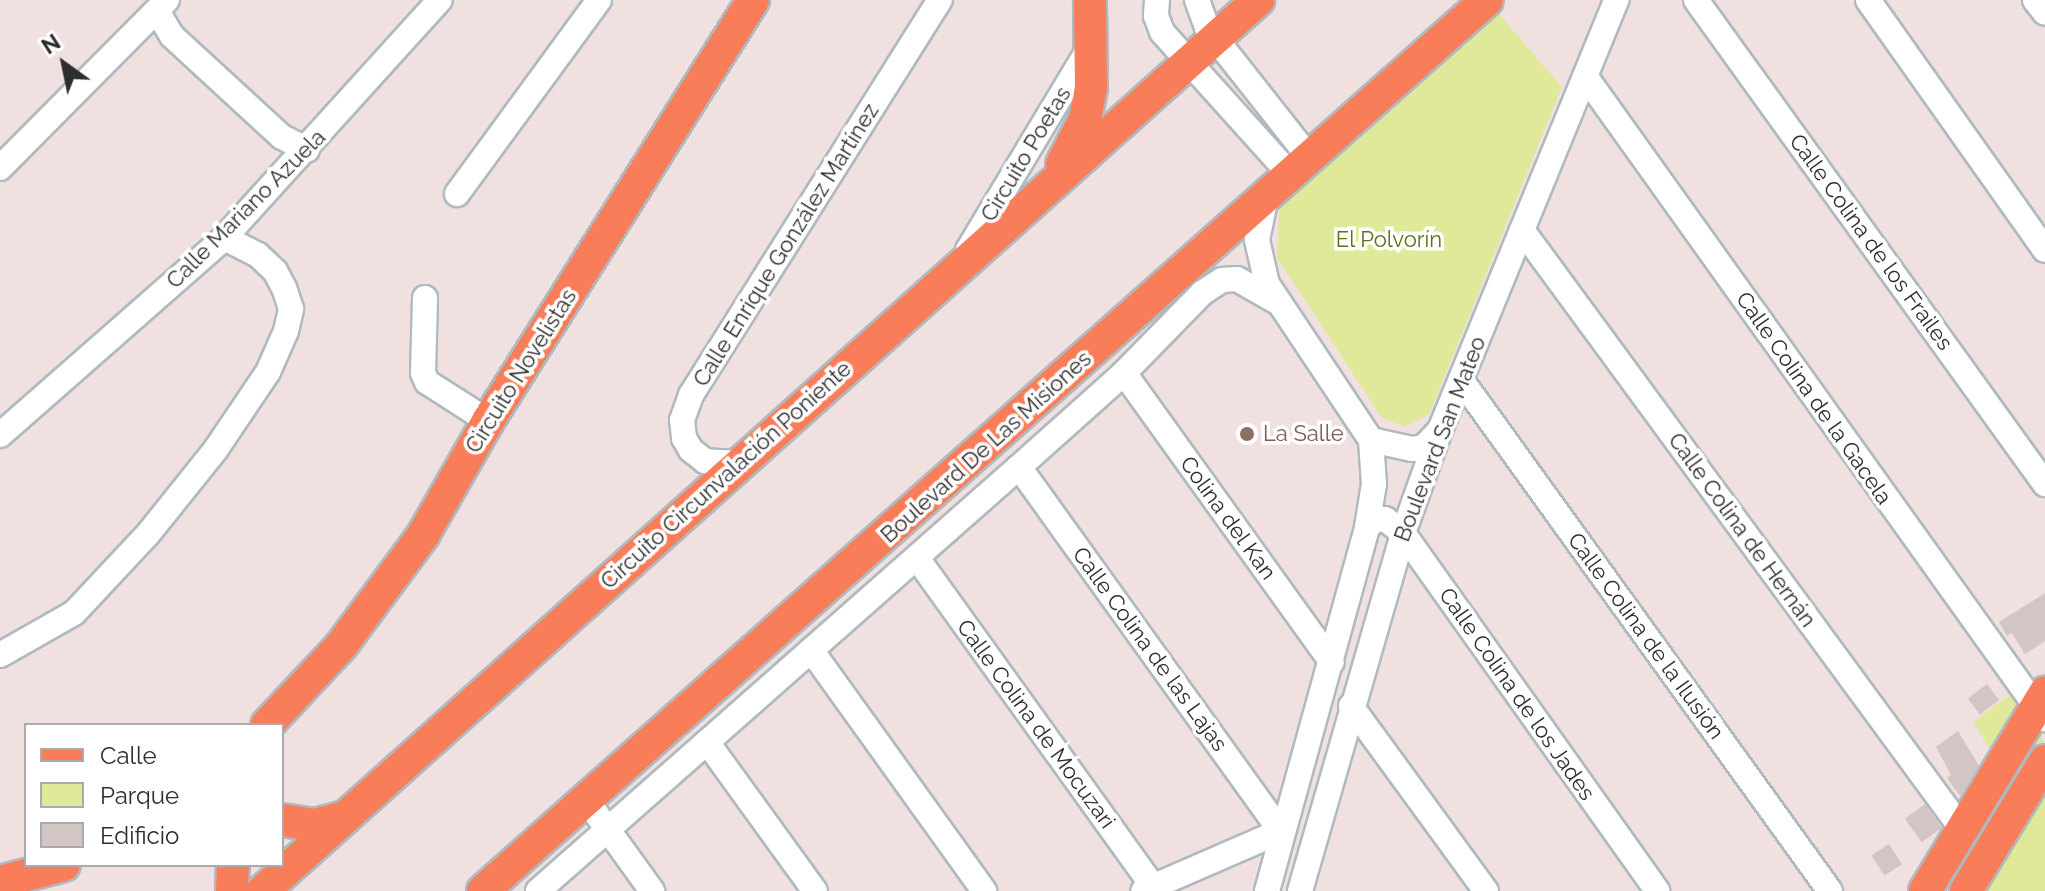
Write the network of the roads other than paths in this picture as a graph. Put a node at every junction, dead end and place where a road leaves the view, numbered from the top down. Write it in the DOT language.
graph roads {
  1 [pos="599,0"];
  2 [pos="940,0"];
  3 [pos="1090,0"];
  4 [pos="1157,0"];
  5 [pos="1197,0"];
  6 [pos="1258,0"];
  7 [pos="1487,0"];
  8 [pos="1616,0"];
  9 [pos="1696,0"];
  10 [pos="1868,0"];
  11 [pos="2035,0"];
  12 [pos="436,2"];
  13 [pos="742,4"];
  14 [pos="162,6"];
  15 [pos="2045,13"];
  16 [pos="1215,39"];
  17 [pos="1092,42"];
  18 [pos="1191,61"];
  19 [pos="1585,76"];
  20 [pos="307,150"];
  21 [pos="1299,165"];
  22 [pos="0,168"];
  23 [pos="1050,184"];
  24 [pos="457,194"];
  25 [pos="1266,197"];
  26 [pos="1522,230"];
  27 [pos="224,238"];
  28 [pos="2045,250"];
  29 [pos="959,266"];
  30 [pos="425,298"];
  31 [pos="1279,303"];
  32 [pos="1124,373"];
  33 [pos="1462,381"];
  34 [pos="488,421"];
  35 [pos="1440,430"];
  36 [pos="0,435"];
  37 [pos="1371,440"];
  38 [pos="740,463"];
  39 [pos="1019,467"];
  40 [pos="2045,484"];
  41 [pos="1367,527"];
  42 [pos="1403,533"];
  43 [pos="917,558"];
  44 [pos="811,650"];
  45 [pos="0,655"];
  46 [pos="1332,662"];
  47 [pos="1351,706"];
  48 [pos="2042,707"];
  49 [pos="269,723"];
  50 [pos="707,742"];
  51 [pos="2045,761"];
  52 [pos="585,798"];
  53 [pos="351,813"];
  54 [pos="284,820"];
  55 [pos="608,829"];
  56 [pos="1962,829"];
  57 [pos="1281,831"];
  58 [pos="56,867"];
  59 [pos="233,867"];
  60 [pos="1303,881"];
  61 [pos="0,882"];
  62 [pos="1150,890"];
  63 [pos="232,891"];
  64 [pos="263,891"];
  65 [pos="483,891"];
  66 [pos="538,891"];
  67 [pos="652,891"];
  68 [pos="815,891"];
  69 [pos="984,891"];
  70 [pos="1267,891"];
  71 [pos="1321,891"];
  72 [pos="1486,891"];
  73 [pos="1657,891"];
  74 [pos="1830,891"];
  75 [pos="1925,891"];
  76 [pos="1966,891"];
  1 -- 24 [label="street"];
  2 -- 38 [label="street, Calle Enrique González Martínez"];
  3 -- 17 [label="main road, Circuito Poetas"];
  4 -- 18 [label="street"];
  5 -- 16 [label="street"];
  6 -- 16 [label="main road, Circuito Circunvalación Poniente"];
  7 -- 21 [label="main road, Boulevard De Las Misiones"];
  8 -- 19 [label="street, Boulevard San Mateo"];
  9 -- 40 [label="street, Calle Colina de los Frailes"];
  10 -- 28 [label="street"];
  11 -- 15 [label="street"];
  12 -- 20 [label="street, Calle Mariano Azuela"];
  13 -- 34 [label="main road, Circuito Novelistas"];
  14 -- 20 [label="street"];
  14 -- 22 [label="street"];
  16 -- 18 [label="main road, Circuito Circunvalación Poniente"];
  16 -- 21 [label="street"];
  17 -- 23 [label="main road, Circuito Poetas"];
  17 -- 29 [label="street, Circuito Poetas"];
  18 -- 21 [label="street"];
  18 -- 23 [label="main road, Circuito Circunvalación Poniente"];
  19 -- 26 [label="street, Boulevard San Mateo"];
  19 -- 48 [label="street, Calle Colina de la Gacela"];
  20 -- 27 [label="street, Calle Mariano Azuela"];
  21 -- 25 [label="main road, Boulevard De Las Misiones"];
  23 -- 29 [label="main road, Circuito Circunvalación Poniente"];
  25 -- 31 [label="street"];
  25 -- 52 [label="main road, Boulevard De Las Misiones"];
  26 -- 33 [label="street, Boulevard San Mateo"];
  26 -- 56 [label="street, Calle Colina de Hernán"];
  27 -- 36 [label="street, Calle Mariano Azuela"];
  27 -- 45 [label="street"];
  29 -- 38 [label="main road, Circuito Circunvalación Poniente"];
  30 -- 34 [label="street"];
  31 -- 32 [label="street, Boulevard De Las Misiones"];
  31 -- 37 [label="street"];
  32 -- 39 [label="street, Boulevard De Las Misiones"];
  32 -- 46 [label="street, Colina del Kan"];
  33 -- 35 [label="street, Boulevard San Mateo"];
  33 -- 74 [label="street, Calle Colina de la Ilusión"];
  34 -- 49 [label="main road, Circuito Novelistas"];
  35 -- 37 [label="street"];
  35 -- 42 [label="street, Boulevard San Mateo"];
  37 -- 41 [label="street, Boulevard San Mateo"];
  38 -- 53 [label="main road, Circuito Circunvalación Poniente"];
  39 -- 43 [label="street, Boulevard De Las Misiones"];
  39 -- 57 [label="street, Calle Colina de las Lajas"];
  41 -- 42 [label="street"];
  41 -- 46 [label="street, Boulevard San Mateo"];
  42 -- 47 [label="street, Boulevard San Mateo"];
  42 -- 73 [label="street, Calle Colina de los Jades"];
  43 -- 44 [label="street, Boulevard De Las Misiones"];
  43 -- 62 [label="street, Calle Colina de Mocuzari"];
  44 -- 50 [label="street, Boulevard De Las Misiones"];
  44 -- 69 [label="street"];
  46 -- 57 [label="street, Boulevard San Mateo"];
  47 -- 60 [label="street, Boulevard San Mateo"];
  47 -- 72 [label="street"];
  48 -- 56 [label="main road"];
  50 -- 55 [label="street, Boulevard De Las Misiones"];
  50 -- 68 [label="street"];
  51 -- 76 [label="main road"];
  52 -- 55 [label="street"];
  52 -- 65 [label="main road, Boulevard De Las Misiones"];
  53 -- 54 [label="main road"];
  53 -- 64 [label="main road, Circuito Circunvalación Poniente"];
  55 -- 66 [label="street, Boulevard De Las Misiones"];
  55 -- 67 [label="street"];
  56 -- 75 [label="main road"];
  57 -- 62 [label="street"];
  57 -- 70 [label="street, Boulevard San Mateo"];
  58 -- 61 [label="main road"];
  59 -- 63 [label="main road"];
  60 -- 71 [label="street"];
}
